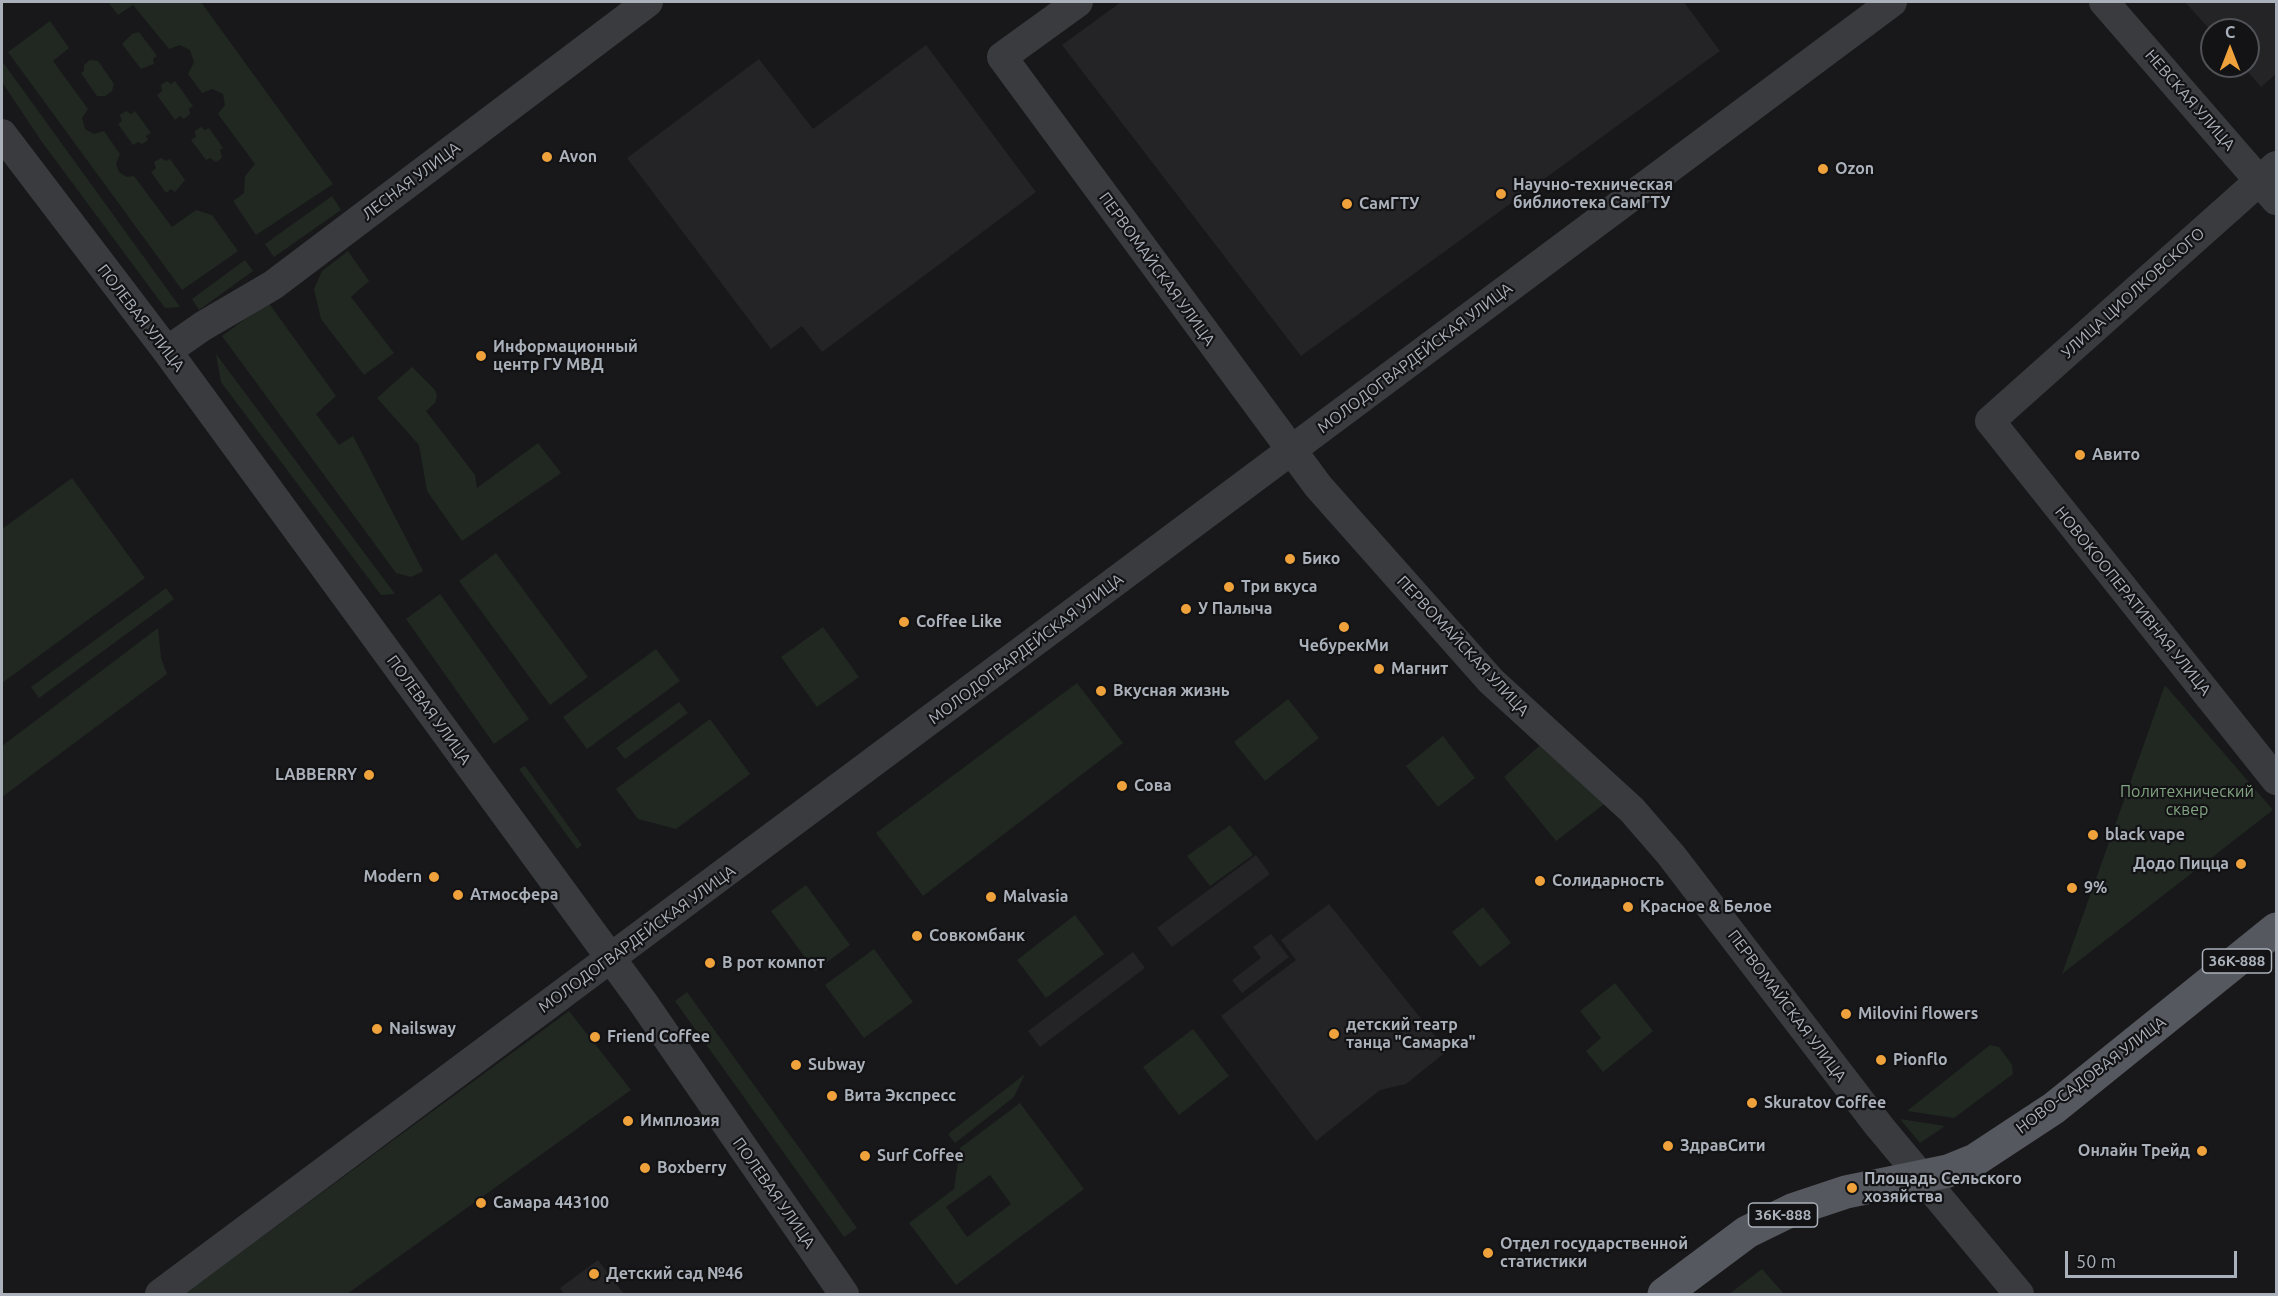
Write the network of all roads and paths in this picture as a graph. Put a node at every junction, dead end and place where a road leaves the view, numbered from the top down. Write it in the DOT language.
graph roads {
  1 [pos="648,2"];
  2 [pos="1078,2"];
  3 [pos="1892,2"];
  4 [pos="2103,2"];
  5 [pos="2,134"];
  6 [pos="2271,182"];
  7 [pos="167,351"];
  8 [pos="1990,421"];
  9 [pos="1290,451"];
  10 [pos="2277,780"];
  11 [pos="2277,929"];
  12 [pos="611,960"];
  13 [pos="1920,1177"];
  14 [pos="160,1294"];
  15 [pos="844,1294"];
  16 [pos="1664,1294"];
  17 [pos="2019,1294"];
  1 -- 7 [label="street, ЛЕСНАЯ УЛИЦА"];
  2 -- 9 [label="street, ПЕРВОМАЙСКАЯ УЛИЦА"];
  3 -- 9 [label="street, МОЛОДОГВАРДЕЙСКАЯ УЛИЦА"];
  4 -- 6 [label="street, НЕВСКАЯ УЛИЦА"];
  5 -- 7 [label="street, ПОЛЕВАЯ УЛИЦА"];
  6 -- 8 [label="street, УЛИЦА ЦИОЛКОВСКОГО"];
  7 -- 12 [label="street, ПОЛЕВАЯ УЛИЦА"];
  8 -- 10 [label="street, НОВОКООПЕРАТИВНАЯ УЛИЦА"];
  9 -- 12 [label="street, МОЛОДОГВАРДЕЙСКАЯ УЛИЦА"];
  9 -- 13 [label="street, ПЕРВОМАЙСКАЯ УЛИЦА"];
  11 -- 13 [label="main road, НОВО-САДОВАЯ УЛИЦА / 36К-888"];
  12 -- 14 [label="street, МОЛОДОГВАРДЕЙСКАЯ УЛИЦА"];
  12 -- 15 [label="street, ПОЛЕВАЯ УЛИЦА"];
  13 -- 16 [label="main road, НОВО-САДОВАЯ УЛИЦА / 36К-888"];
  13 -- 17 [label="street, ПЕРВОМАЙСКАЯ УЛИЦА"];
}
